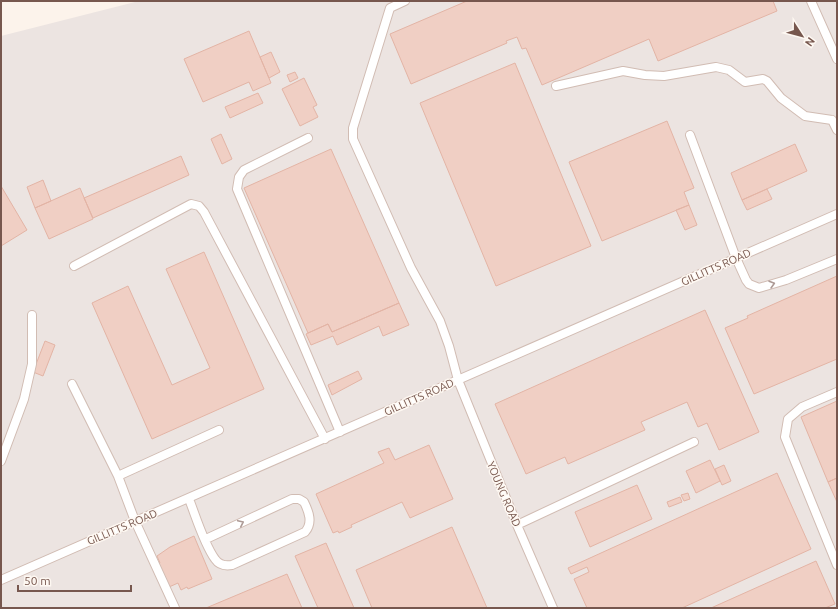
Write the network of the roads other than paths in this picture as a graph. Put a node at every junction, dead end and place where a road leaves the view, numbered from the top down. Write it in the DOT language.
graph roads {
  1 [pos="404,1"];
  2 [pos="811,1"];
  3 [pos="837,59"];
  4 [pos="556,86"];
  5 [pos="834,118"];
  6 [pos="837,130"];
  7 [pos="690,135"];
  8 [pos="308,138"];
  9 [pos="837,214"];
  10 [pos="736,258"];
  11 [pos="837,259"];
  12 [pos="74,266"];
  13 [pos="32,315"];
  14 [pos="458,380"];
  15 [pos="72,384"];
  16 [pos="837,392"];
  17 [pos="219,430"];
  18 [pos="340,432"];
  19 [pos="325,439"];
  20 [pos="694,442"];
  21 [pos="1,461"];
  22 [pos="118,476"];
  23 [pos="188,499"];
  24 [pos="135,521"];
  25 [pos="517,525"];
  26 [pos="206,540"];
  27 [pos="837,565"];
  28 [pos="1,580"];
  29 [pos="175,608"];
  30 [pos="553,608"];
  1 -- 14 [label="lane, YOUNG ROAD"];
  2 -- 3 [label="lane"];
  4 -- 5 [label="lane"];
  5 -- 6 [label="lane"];
  7 -- 10 [label="lane"];
  8 -- 18 [label="lane"];
  9 -- 10 [label="lane, GILLITTS ROAD"];
  10 -- 11 [label="lane, one-way"];
  10 -- 14 [label="lane, GILLITTS ROAD"];
  12 -- 19 [label="lane"];
  13 -- 21 [label="lane"];
  14 -- 18 [label="lane, GILLITTS ROAD"];
  14 -- 25 [label="lane, YOUNG ROAD"];
  15 -- 22 [label="lane"];
  16 -- 27 [label="lane"];
  17 -- 22 [label="lane"];
  18 -- 19 [label="lane, GILLITTS ROAD"];
  19 -- 23 [label="lane, GILLITTS ROAD"];
  20 -- 25 [label="lane"];
  22 -- 24 [label="lane"];
  23 -- 24 [label="lane, GILLITTS ROAD"];
  23 -- 26 [label="lane"];
  24 -- 28 [label="lane, GILLITTS ROAD"];
  24 -- 29 [label="lane"];
  25 -- 30 [label="lane, YOUNG ROAD"];
  26 -- 26 [label="lane, one-way"];
}
